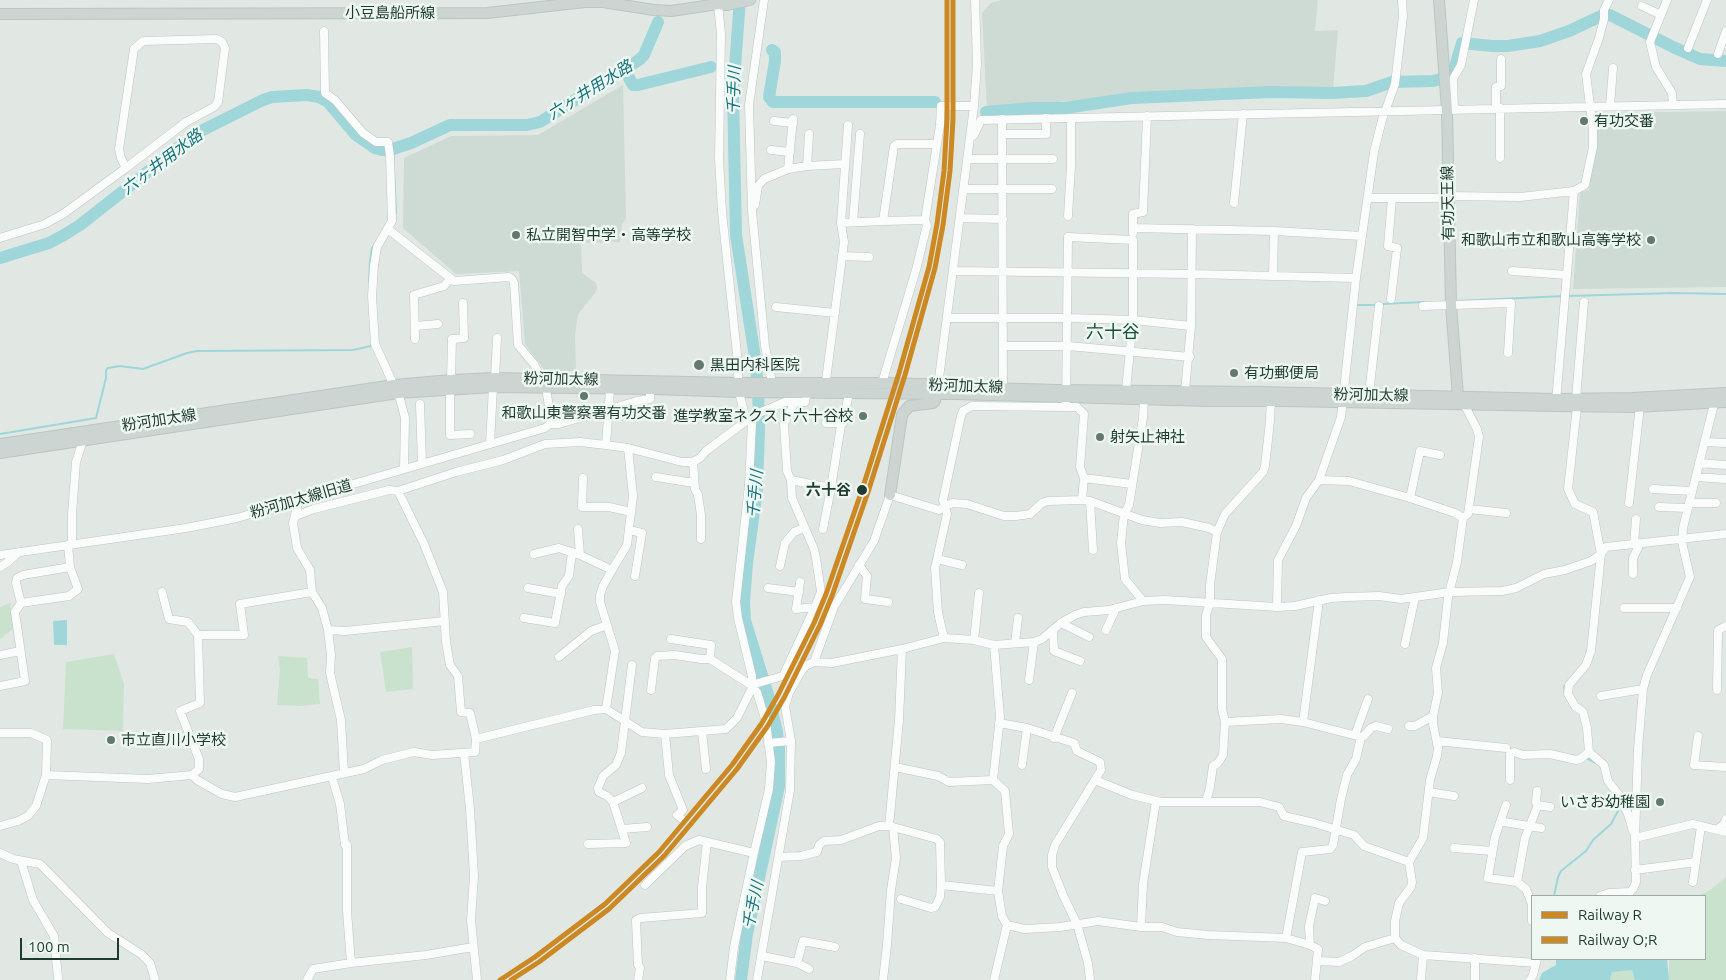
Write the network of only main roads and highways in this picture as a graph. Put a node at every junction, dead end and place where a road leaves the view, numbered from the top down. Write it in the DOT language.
graph roads {
  1 [pos="750,0"];
  2 [pos="1439,0"];
  3 [pos="723,3"];
  4 [pos="0,14"];
  5 [pos="544,383"];
  6 [pos="770,386"];
  7 [pos="741,388"];
  8 [pos="825,388"];
  9 [pos="937,390"];
  10 [pos="1271,397"];
  11 [pos="1719,397"];
  12 [pos="1066,398"];
  13 [pos="1343,398"];
  14 [pos="1461,400"];
  15 [pos="1726,402"];
  16 [pos="1576,403"];
  17 [pos="85,436"];
  18 [pos="0,444"];
  19 [pos="0,453"];
  20 [pos="890,495"];
  1 -- 3 [label="main road, 小豆島船所線"];
  2 -- 14 [label="main road, 有功天王線"];
  3 -- 4 [label="main road, 小豆島船所線"];
  5 -- 7 [label="main road, 粉河加太線"];
  5 -- 7 [label="main road, 粉河加太線"];
  5 -- 17 [label="main road, 粉河加太線"];
  6 -- 7 [label="main road, 粉河加太線"];
  6 -- 8 [label="main road, 粉河加太線"];
  6 -- 8 [label="main road, 粉河加太線"];
  8 -- 9 [label="main road, 粉河加太線"];
  8 -- 9 [label="main road, 粉河加太線"];
  9 -- 12 [label="main road, 粉河加太線"];
  9 -- 12 [label="main road, 粉河加太線"];
  9 -- 20 [label="main road"];
  10 -- 12 [label="main road, 粉河加太線"];
  10 -- 12 [label="main road, 粉河加太線"];
  10 -- 13 [label="main road, 粉河加太線"];
  11 -- 15 [label="main road, 粉河加太線"];
  11 -- 16 [label="main road, 粉河加太線"];
  11 -- 16 [label="main road, 粉河加太線"];
  13 -- 14 [label="main road, 粉河加太線"];
  13 -- 14 [label="main road, 粉河加太線"];
  14 -- 16 [label="main road, 粉河加太線"];
  17 -- 18 [label="main road, 粉河加太線"];
  17 -- 19 [label="main road, 粉河加太線"];
}
